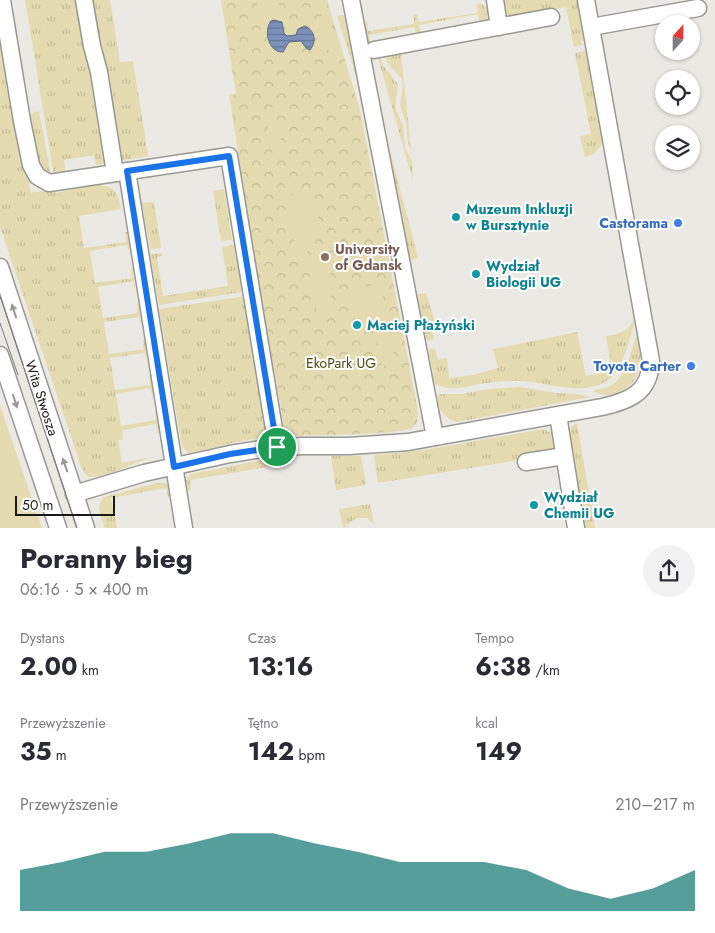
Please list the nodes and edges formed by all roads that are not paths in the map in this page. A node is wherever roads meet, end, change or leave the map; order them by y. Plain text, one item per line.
1 (2, 0) edge
2 (84, 0) edge
3 (351, 0) edge
4 (495, 0) edge
5 (586, 0) edge
6 (698, 8) dead end
7 (551, 17) dead end
8 (499, 27) junction
9 (591, 27) junction
10 (374, 50) dead end
11 (121, 172) junction
12 (0, 267) edge
13 (0, 355) edge
14 (558, 415) junction
15 (435, 437) junction
16 (277, 447) junction
17 (564, 456) junction
18 (526, 462) dead end
19 (174, 467) junction
20 (74, 494) junction
21 (58, 528) edge
22 (86, 528) edge
23 (184, 528) edge
24 (576, 528) edge

1 - 11 street
2 - 11 street
3 - 15 street
4 - 8 street
5 - 9 street
6 - 9 street
7 - 8 street
8 - 10 street
9 - 14 street
11 - 16 street
11 - 19 street
20 -> 12 street, Wita Stwosza
13 -> 21 street, Wita Stwosza
14 - 15 street
14 - 17 street
15 - 16 street
16 - 19 street
17 - 18 street
17 - 24 street
19 - 20 street
19 - 23 street
20 - 22 street, Wita Stwosza

